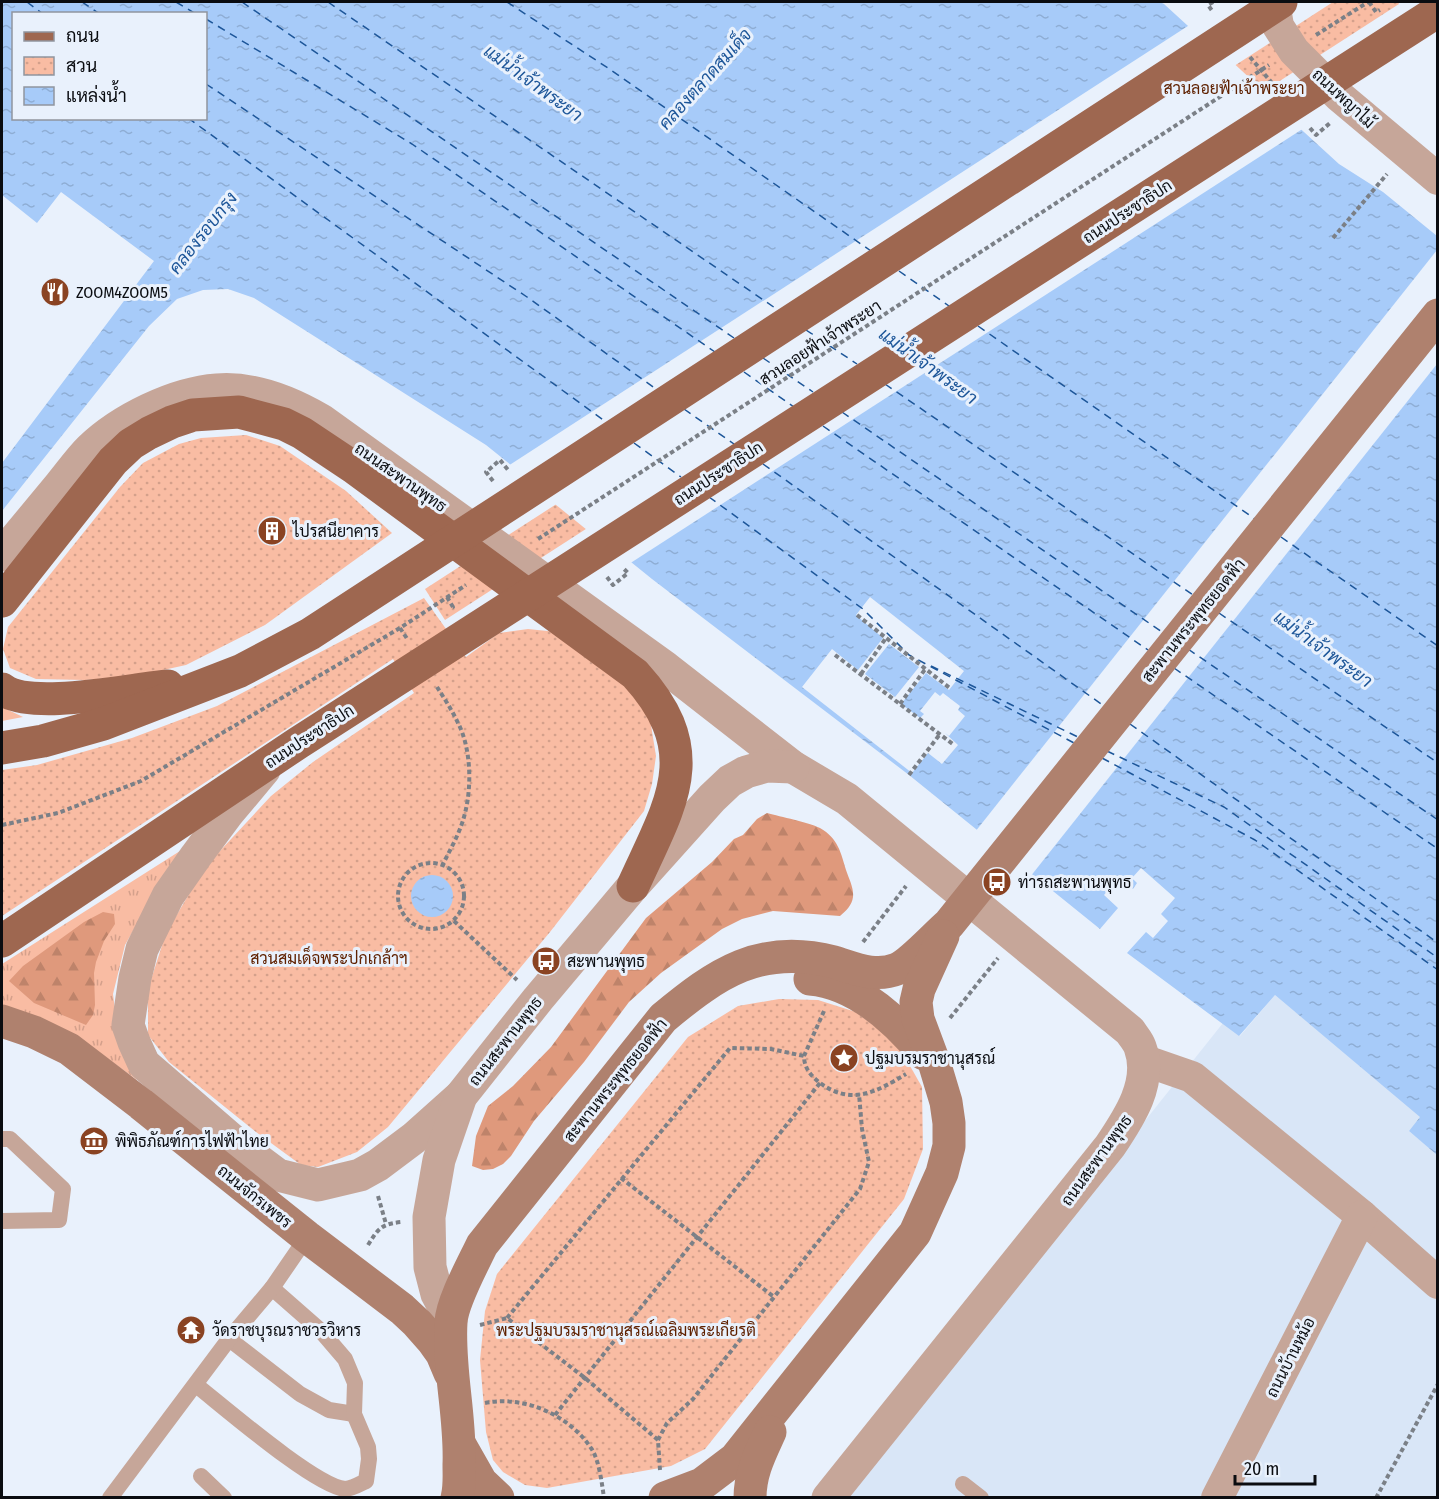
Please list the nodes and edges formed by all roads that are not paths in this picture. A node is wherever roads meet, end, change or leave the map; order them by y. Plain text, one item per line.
1 (1274, 2) edge
2 (1281, 2) edge
3 (1437, 11) edge
4 (1437, 179) edge
5 (1437, 315) edge
6 (2, 555) edge
7 (2, 601) edge
8 (210, 682) junction
9 (2, 689) edge
10 (2, 748) edge
11 (286, 751) junction
12 (793, 767) junction
13 (633, 886) junction
14 (949, 924) junction
15 (2, 941) edge
16 (698, 988) junction
17 (2, 1022) edge
18 (1143, 1060) junction
19 (925, 1072) junction
20 (461, 1096) junction
21 (2, 1139) edge
22 (1362, 1215) junction
23 (2, 1221) edge
24 (307, 1237) junction
25 (1437, 1283) edge
26 (272, 1288) junction
27 (451, 1326) junction
28 (229, 1339) junction
29 (196, 1385) junction
30 (455, 1396) junction
31 (786, 1398) junction
32 (354, 1414) junction
33 (460, 1445) junction
34 (201, 1476) dead end
35 (963, 1484) dead end
36 (663, 1488) edge
37 (110, 1497) edge
38 (224, 1497) edge
39 (457, 1497) edge
40 (498, 1497) edge
41 (750, 1497) edge
42 (828, 1497) edge
43 (981, 1497) edge
44 (1217, 1497) edge

1 - 4 street, ถนนพญาไม้
2 - 8 main road
3 - 11 main road, ถนนประชาธิปก
5 - 14 main road, สะพานพระพุทธยอดฟ้า
6 - 12 street, ถนนสะพานพุทธ
7 - 13 main road
8 - 9 main road
8 - 10 main road
11 - 15 main road, ถนนประชาธิปก
11 - 20 street
12 - 13 street, ถนนสะพานพุทธ
12 - 18 street, ถนนสะพานพุทธ
13 - 20 street, ถนนสะพานพุทธ
14 - 16 main road, สะพานพระพุทธยอดฟ้า
14 - 19 main road, สะพานพระพุทธยอดฟ้า
16 - 19 main road
16 - 27 main road, สะพานพระพุทธยอดฟ้า
17 - 24 main road, ถนนจักรเพชร
18 - 22 street
18 - 42 street, ถนนสะพานพุทธ
19 - 31 main road, สะพานพระพุทธยอดฟ้า
20 - 27 street, ถนนสะพานพุทธ
21 - 23 lane
22 - 25 street
22 - 44 street, ถนนบ้านหม้อ
24 - 26 lane
24 - 30 main road, ถนนจักรเพชร
26 - 28 lane
26 - 32 lane
27 - 30 main road, ถนนจักรเพชร
28 - 29 lane
28 - 32 lane
29 - 32 lane
29 - 37 lane
30 - 33 main road, ถนนจักรเพชร
31 - 36 main road
31 - 41 main road
33 - 39 main road
33 - 40 main road, ถนนจักรเพชร
34 - 38 lane
35 - 43 lane

